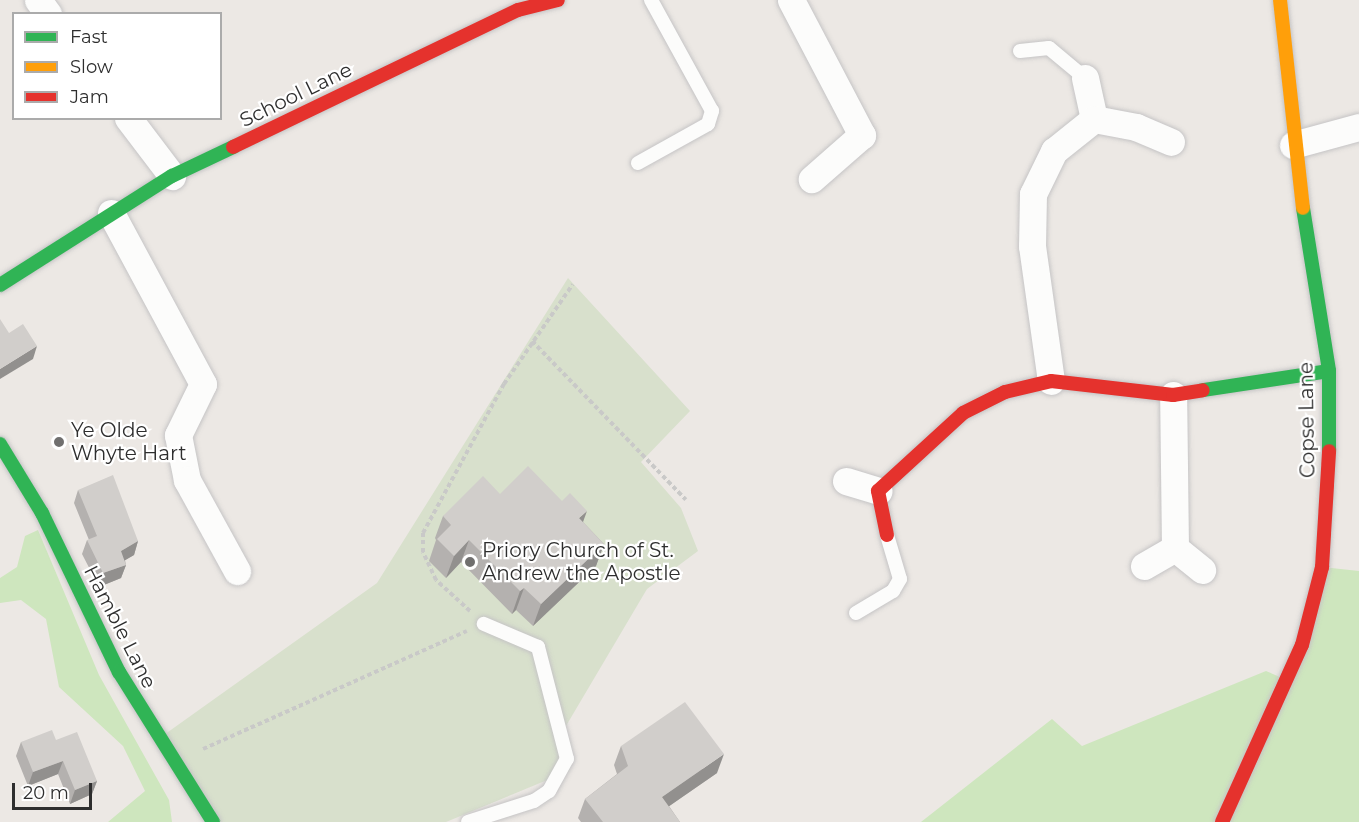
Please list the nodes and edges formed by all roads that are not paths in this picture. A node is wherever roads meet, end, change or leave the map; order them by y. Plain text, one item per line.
1 (558, 0) edge
2 (651, 0) edge
3 (791, 0) edge
4 (1280, 0) edge
5 (518, 5) edge
6 (1020, 51) dead end
7 (1085, 78) joint
8 (1094, 118) junction
9 (130, 120) edge
10 (1359, 127) edge
11 (1171, 142) dead end
12 (1293, 145) junction
13 (638, 163) dead end
14 (172, 176) junction
15 (812, 179) dead end
16 (111, 213) junction
17 (0, 285) edge
18 (1329, 371) junction
19 (1051, 381) junction
20 (1173, 395) junction
21 (0, 444) edge
22 (846, 481) dead end
23 (878, 491) junction
24 (887, 535) joint
25 (1175, 548) junction
26 (1144, 566) dead end
27 (1202, 570) dead end
28 (237, 571) dead end
29 (856, 614) dead end
30 (484, 624) road end
31 (213, 822) edge
32 (468, 822) edge
33 (1222, 822) edge

1 - 5 street, School Lane
2 - 13 lane
3 - 15 street
4 - 12 street, Copse Lane
5 - 14 street, School Lane
6 - 7 lane
7 - 8 street
8 - 11 street
8 - 19 street
9 - 14 street
10 - 12 street
12 - 18 street, Copse Lane
14 - 16 street, School Lane
16 - 17 street, School Lane
16 - 28 street
18 - 20 street
18 - 33 street, Copse Lane
19 - 20 street
19 - 23 street
20 - 25 street
21 - 31 street, Hamble Lane
22 - 23 street
23 - 24 street
24 - 29 lane
25 - 26 street
25 - 27 street
30 - 32 lane

